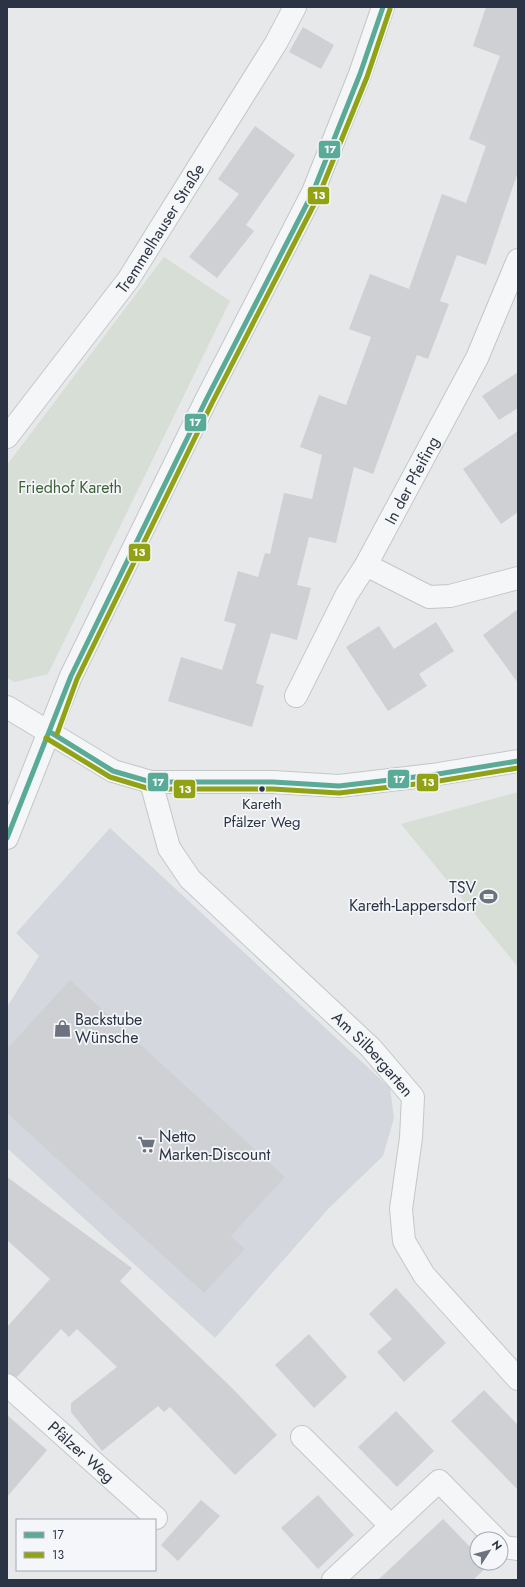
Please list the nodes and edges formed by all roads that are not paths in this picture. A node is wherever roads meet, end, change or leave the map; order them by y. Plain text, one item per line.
1 (295, 7) edge
2 (383, 7) edge
3 (518, 260) edge
4 (7, 437) edge
5 (366, 565) junction
6 (518, 578) edge
7 (296, 696) dead end
8 (7, 707) edge
9 (50, 732) junction
10 (518, 761) edge
11 (151, 782) junction
12 (7, 838) edge
13 (518, 1379) edge
14 (7, 1385) edge
15 (302, 1437) dead end
16 (156, 1518) dead end
17 (391, 1526) junction
18 (488, 1531) edge
19 (334, 1580) edge

1 - 4 street, Tremmelhauser Straße
2 - 9 street
3 - 5 street, In der Pfeifing
5 - 6 street
5 - 7 street, In der Pfeifing
8 - 9 street
9 - 11 street
9 - 12 street
10 - 11 street
11 - 13 street, Am Silbergarten
14 - 16 street, Pfälzer Weg
15 - 17 street
17 - 18 street
17 - 19 street

